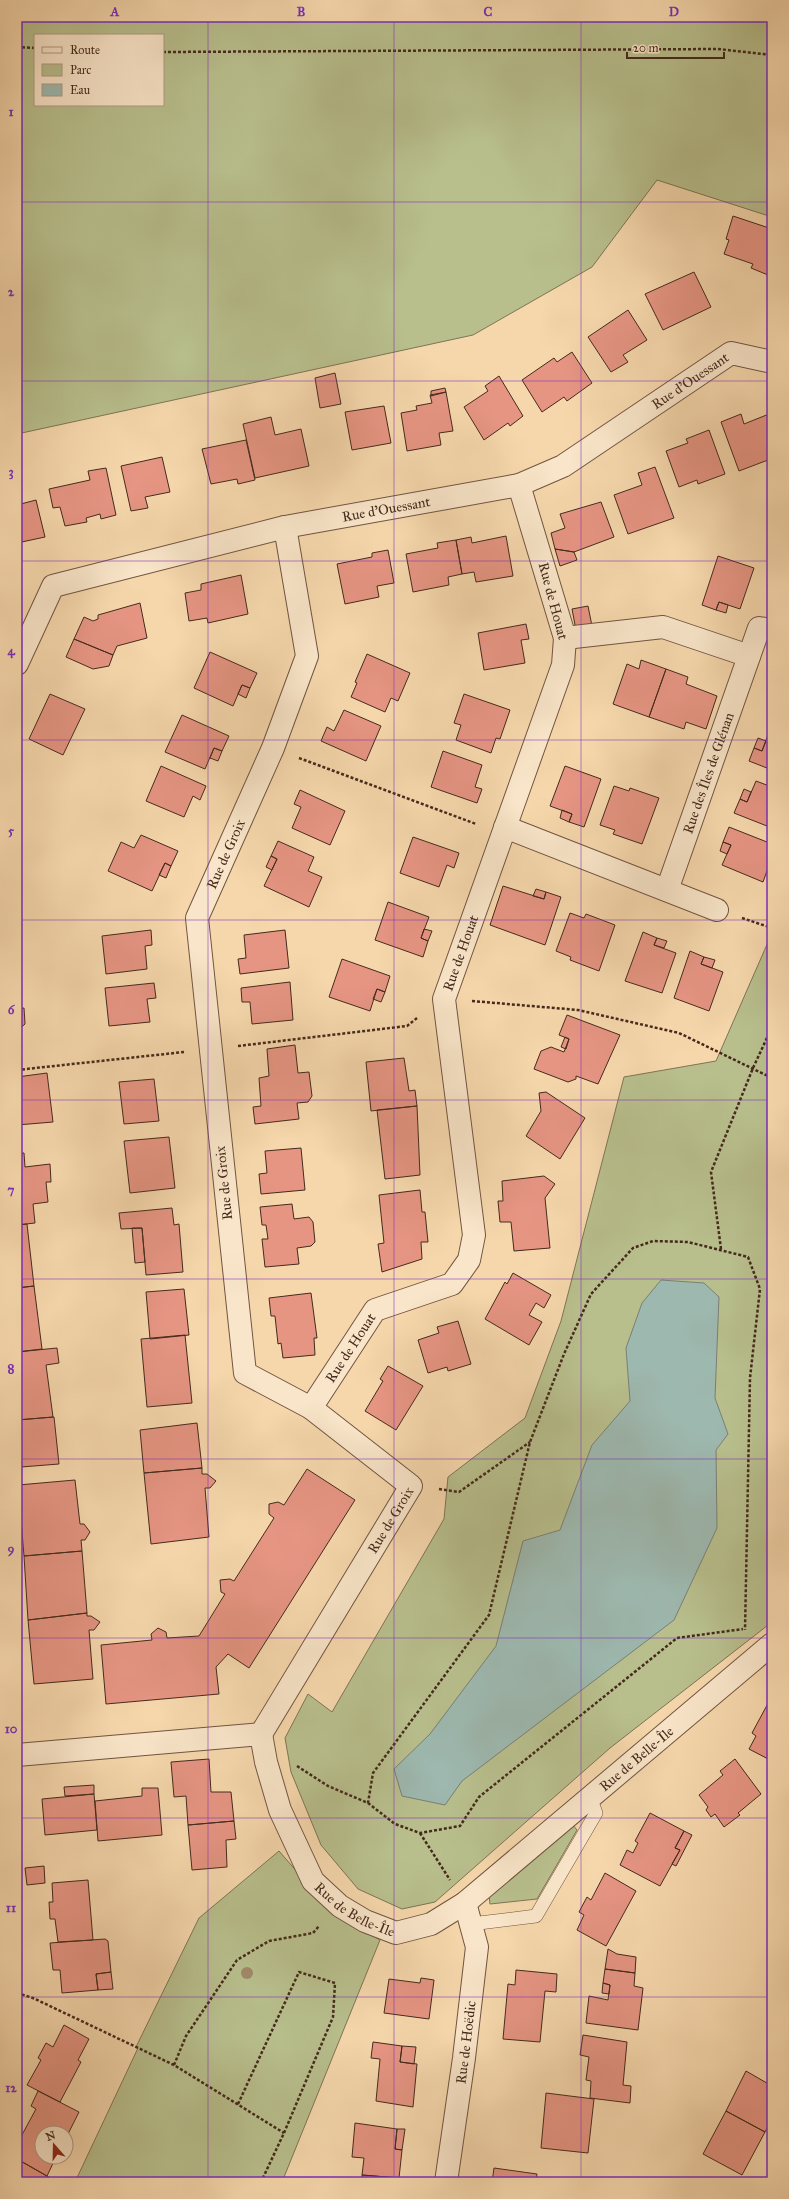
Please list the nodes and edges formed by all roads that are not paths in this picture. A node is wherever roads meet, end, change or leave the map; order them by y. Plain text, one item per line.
1 (772, 362) edge
2 (519, 485) junction
3 (285, 526) junction
4 (772, 630) edge
5 (565, 638) junction
6 (749, 656) junction
7 (17, 664) edge
8 (505, 827) junction
9 (667, 890) junction
10 (717, 910) dead end
11 (311, 1408) junction
12 (772, 1644) edge
13 (261, 1734) junction
14 (17, 1755) edge
15 (590, 1797) junction
16 (465, 1903) junction
17 (471, 1924) junction
18 (446, 2182) edge

1 - 2 street, Rue d'Ouessant
2 - 3 street, Rue d'Ouessant
2 - 5 street, Rue de Houat
3 - 7 street, Rue d'Ouessant
3 - 11 street, Rue de Groix
4 - 6 street, Rue des Îles de Glénan
5 - 6 street
5 - 8 street, Rue de Houat
6 - 9 street, Rue des Îles de Glénan
8 - 9 street
8 - 11 street, Rue de Houat
9 - 10 street
11 - 13 street, Rue de Groix
12 - 15 street, Rue de Belle-Île
13 - 14 street
13 - 16 street, Rue de Belle-Île
15 - 16 street, Rue de Belle-Île
15 - 17 lane
16 - 17 street, Rue de Hoëdic
17 - 18 street, Rue de Hoëdic

